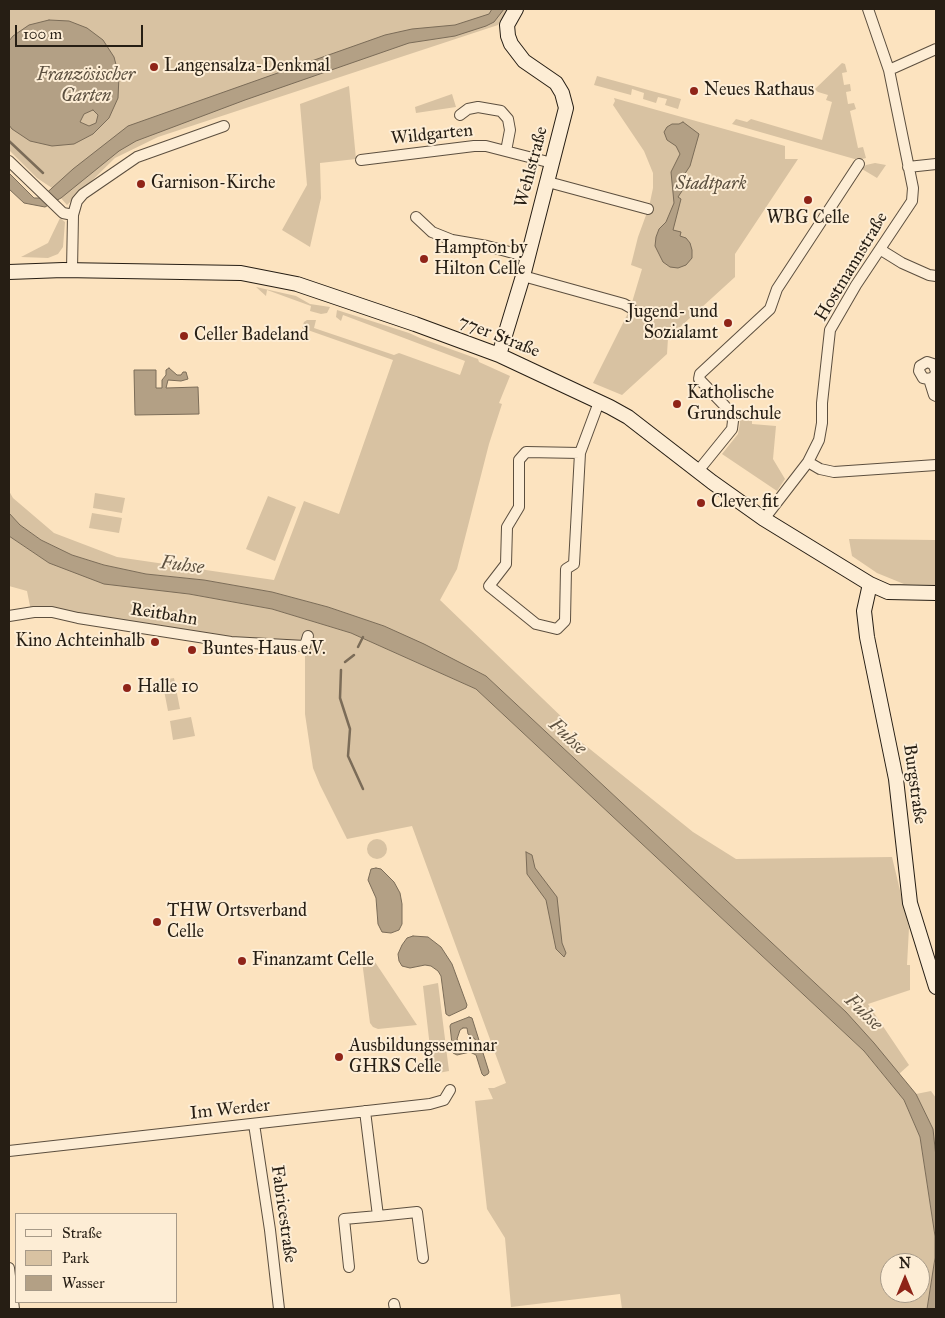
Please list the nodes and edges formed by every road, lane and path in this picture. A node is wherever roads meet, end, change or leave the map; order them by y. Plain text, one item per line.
1 (516, 9) edge
2 (868, 9) edge
3 (936, 48) edge
4 (889, 70) junction
5 (460, 115) dead end
6 (224, 126) dead end
7 (506, 151) junction
8 (361, 160) dead end
9 (9, 161) edge
10 (552, 164) junction
11 (859, 164) dead end
12 (936, 164) edge
13 (908, 167) junction
14 (548, 182) junction
15 (648, 209) dead end
16 (74, 210) junction
17 (416, 217) dead end
18 (881, 250) junction
19 (528, 258) junction
20 (72, 270) junction
21 (9, 272) edge
22 (523, 276) junction
23 (936, 276) edge
24 (631, 308) dead end
25 (499, 355) junction
26 (934, 374) edge
27 (936, 396) edge
28 (599, 402) junction
29 (580, 453) junction
30 (808, 462) junction
31 (936, 465) edge
32 (698, 472) junction
33 (764, 519) junction
34 (870, 584) junction
35 (936, 593) edge
36 (9, 616) edge
37 (308, 636) dead end
38 (936, 987) edge
39 (450, 1090) dead end
40 (365, 1111) junction
41 (254, 1124) junction
42 (9, 1151) edge
43 (378, 1216) junction
44 (423, 1258) dead end
45 (349, 1267) dead end
46 (9, 1268) edge
47 (14, 1309) edge
48 (279, 1309) edge

1 - 10 street, Wehlstraße
2 - 4 street, Hostmannstraße
3 - 4 street
4 - 13 street, Hostmannstraße
5 - 7 street, Wildgarten
6 - 16 street
7 - 8 street, Wildgarten
7 - 10 street, Wildgarten
9 - 16 street
10 - 14 street, Wehlstraße
11 - 32 street
12 - 13 street
13 - 18 street, Hostmannstraße
14 - 15 street
14 - 19 street, Wehlstraße
16 - 20 street
17 - 19 street
18 - 23 street
18 - 30 street, Hostmannstraße
19 - 22 street, Wehlstraße
20 - 21 street, 77er Straße
20 - 25 street, 77er Straße
22 - 24 street
22 - 25 street, Wehlstraße
25 - 28 street, 77er Straße
26 - 27 street
28 - 29 street
28 - 32 street, 77er Straße
29 - 29 street
30 - 31 street
30 - 33 street, Hostmannstraße
32 - 33 street, 77er Straße
33 - 34 street, 77er Straße
34 - 35 street, 77er Straße
34 - 38 street, Burgstraße
36 - 37 street, Reitbahn
39 - 40 street, Im Werder
40 - 41 street, Im Werder
40 - 43 street
41 - 42 street, Im Werder
41 - 48 street, Fabricestraße
43 - 44 street
43 - 45 street
46 - 47 street

